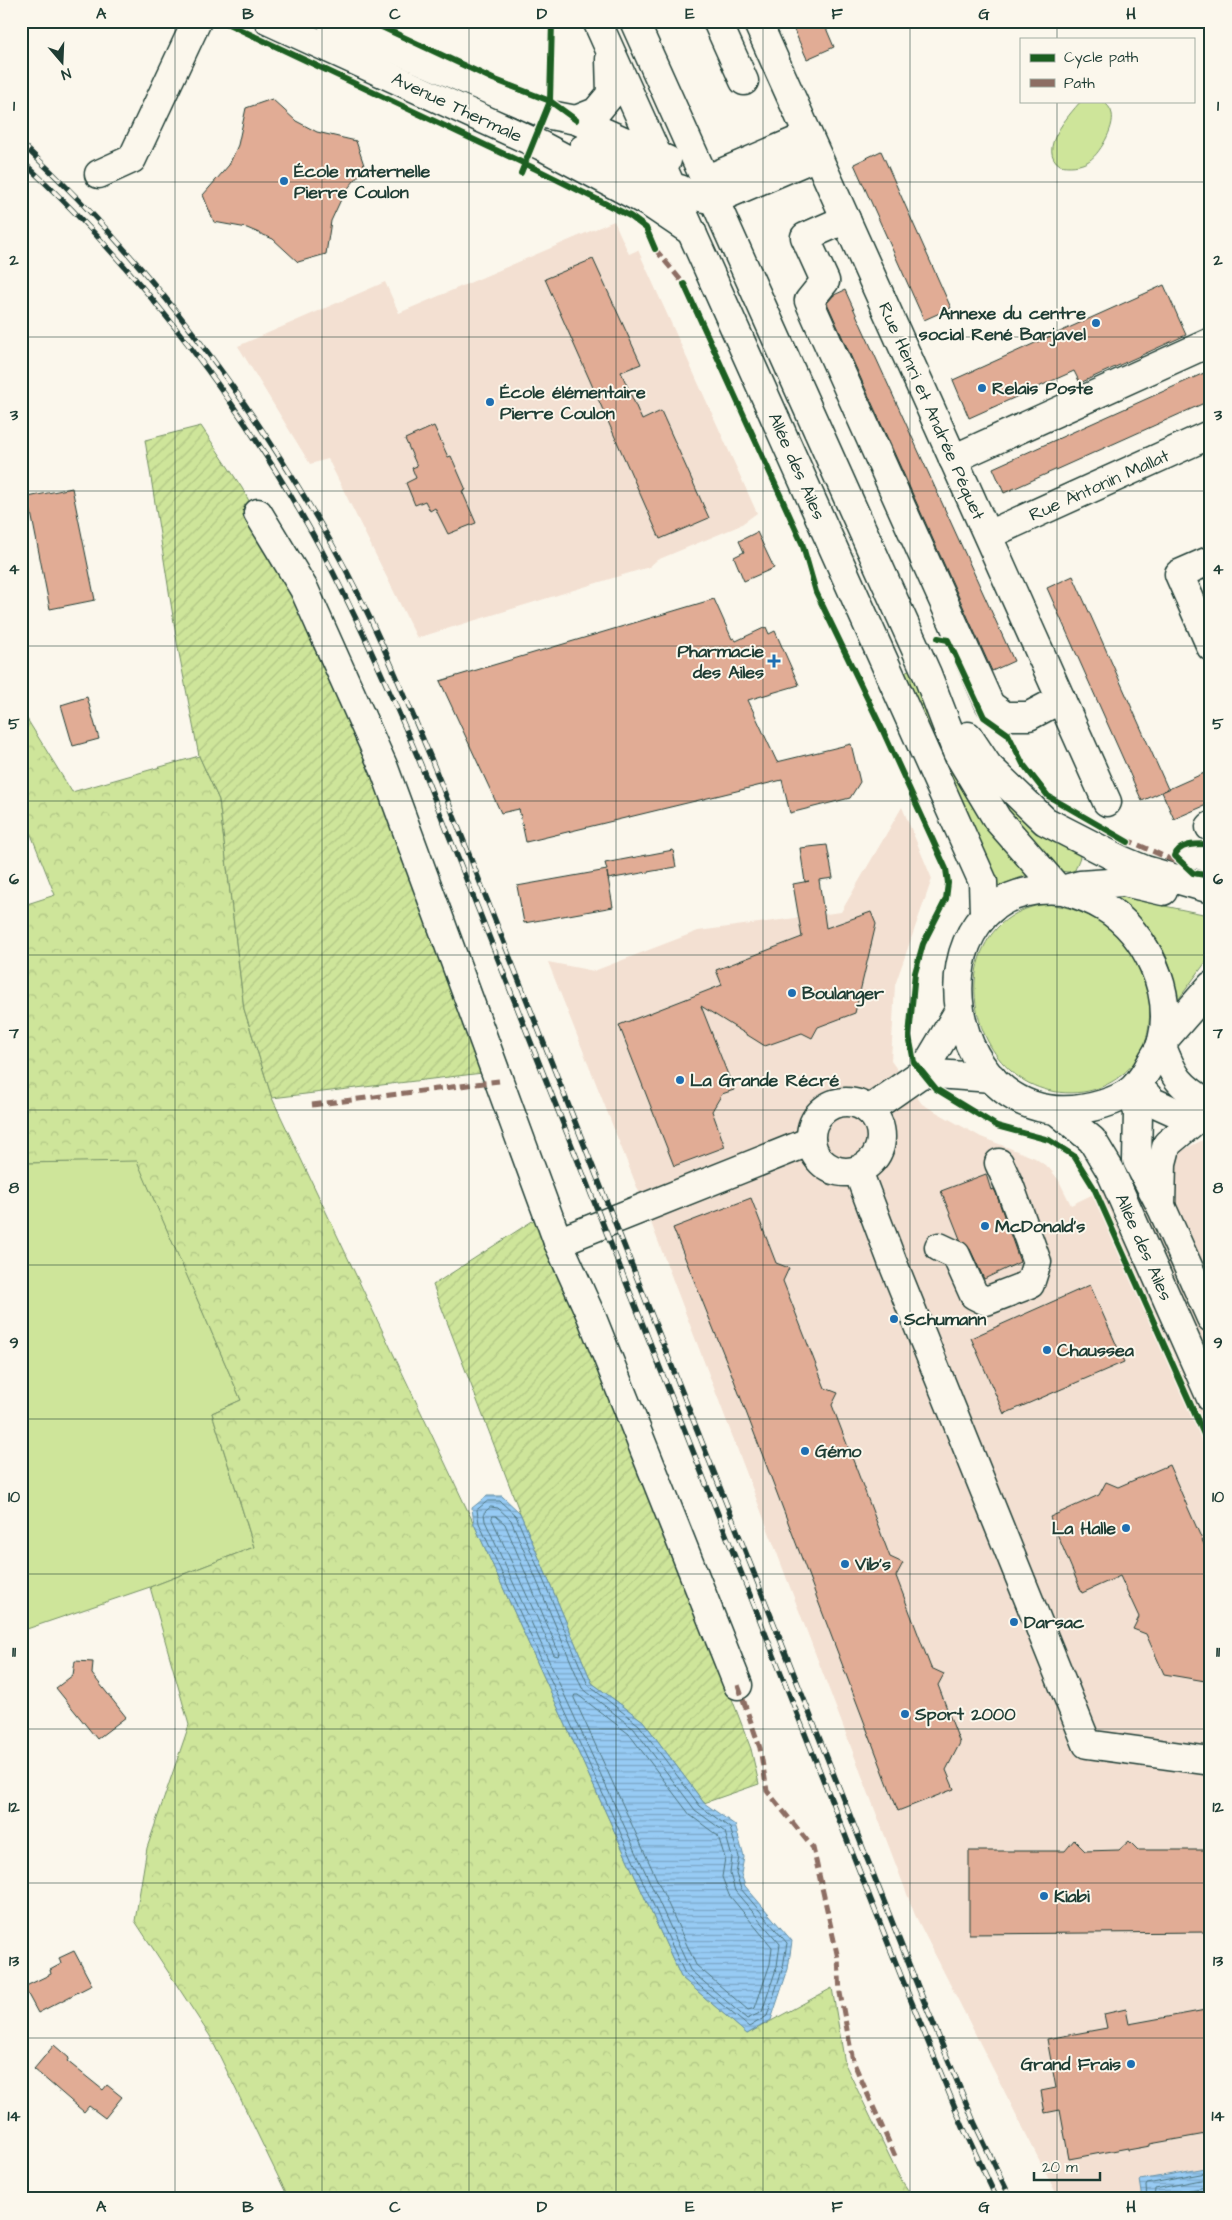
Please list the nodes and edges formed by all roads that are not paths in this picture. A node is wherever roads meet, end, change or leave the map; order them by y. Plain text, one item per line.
1 (197, 21) edge
2 (269, 21) edge
3 (331, 21) edge
4 (597, 21) edge
5 (634, 21) edge
6 (717, 21) edge
7 (757, 21) edge
8 (610, 50) junction
9 (744, 81) dead end
10 (576, 120) junction
11 (542, 146) junction
12 (813, 146) junction
13 (657, 155) junction
14 (99, 174) dead end
15 (710, 190) junction
16 (674, 191) junction
17 (846, 219) junction
18 (692, 232) junction
19 (1211, 342) edge
20 (1211, 434) edge
21 (953, 459) junction
22 (258, 513) dead end
23 (988, 535) junction
24 (1211, 560) edge
25 (1211, 647) edge
26 (927, 674) junction
27 (1061, 699) junction
28 (1107, 802) dead end
29 (1060, 889) junction
30 (1211, 889) edge
31 (1211, 901) edge
32 (984, 914) junction
33 (1211, 986) edge
34 (959, 1011) junction
35 (1162, 1043) junction
36 (922, 1073) junction
37 (992, 1078) junction
38 (1134, 1089) junction
39 (868, 1110) junction
40 (1057, 1111) junction
41 (1205, 1111) edge
42 (811, 1141) junction
43 (999, 1163) dead end
44 (858, 1171) junction
45 (1161, 1206) junction
46 (558, 1242) junction
47 (939, 1248) dead end
48 (1211, 1318) edge
49 (1211, 1398) edge
50 (738, 1685) dead end
51 (1211, 1761) edge

1 - 14 main road
2 - 11 main road, Avenue Thermale
3 - 10 main road, Avenue Thermale
4 - 8 main road, Allée des Ailes
5 - 15 main road, Allée des Ailes
6 - 9 main road
7 - 12 main road, Rue Henri et Andrée Péquet
8 - 10 main road
8 - 13 main road, Allée des Ailes
10 - 13 main road, Avenue Thermale
11 - 16 main road
11 - 18 main road, Avenue Thermale
12 - 15 main road
12 - 17 main road, Rue Henri et Andrée Péquet
13 - 15 main road, Avenue Thermale
13 - 16 main road, Allée des Ailes
15 - 16 main road
15 - 26 main road, Allée des Ailes
16 - 18 main road, Allée des Ailes
17 - 21 main road, Rue Henri et Andrée Péquet
17 - 27 main road
18 - 32 main road, Allée des Ailes
19 - 21 main road
20 - 23 main road, Rue Antonin Mallat
21 - 23 main road, Rue Henri et Andrée Péquet
22 - 46 main road
23 - 27 main road, Rue Henri et Andrée Péquet
24 - 25 main road
26 - 29 main road, Allée des Ailes
26 - 30 main road
27 - 28 main road, Rue Henri et Andrée Péquet
29 - 31 main road
29 - 32 main road
29 - 35 main road
32 - 34 main road
33 - 35 main road
34 - 36 main road
34 - 37 main road
35 - 38 main road
35 - 41 main road
36 - 37 main road
36 - 39 main road
37 - 40 main road
38 - 40 main road
38 - 41 main road
38 - 45 main road, Allée des Ailes
39 - 42 main road
39 - 44 main road
40 - 49 main road, Allée des Ailes
41 - 45 main road
42 - 44 main road
42 - 46 main road
43 - 47 main road
44 - 51 main road
45 - 48 main road, Allée des Ailes
46 - 50 main road

